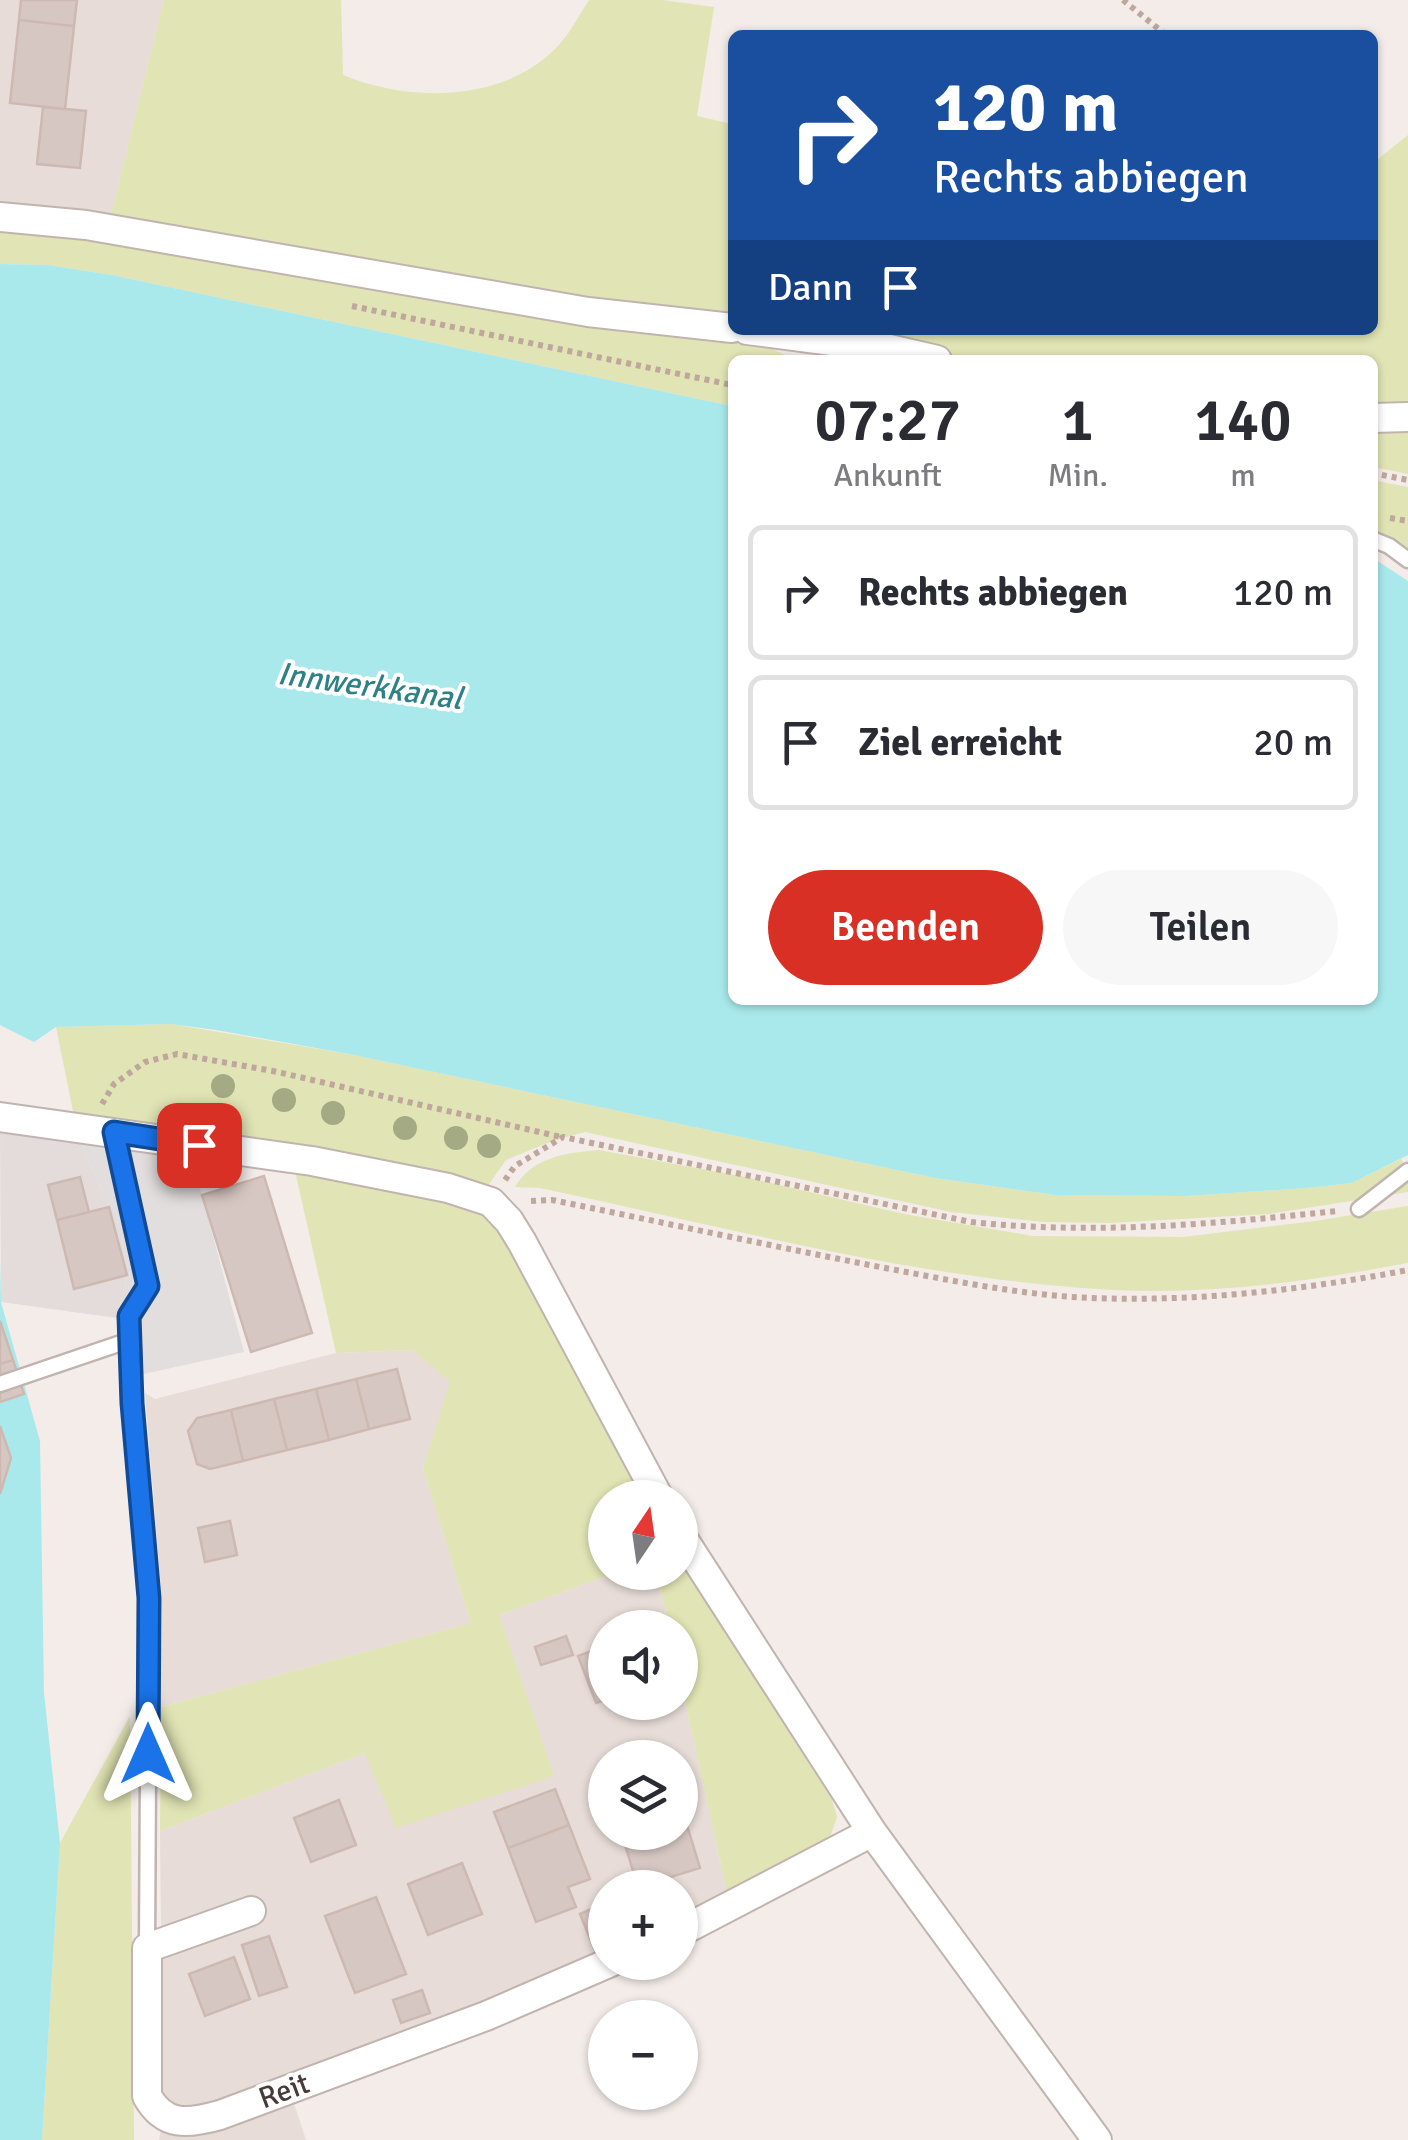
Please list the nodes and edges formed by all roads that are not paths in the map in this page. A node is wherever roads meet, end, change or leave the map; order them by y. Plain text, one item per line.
1 (0, 217) edge
2 (728, 328) edge
3 (785, 335) edge
4 (915, 355) edge
5 (1408, 417) edge
6 (1378, 418) edge
7 (1378, 541) edge
8 (1408, 560) edge
9 (0, 1116) edge
10 (101, 1130) junction
11 (1408, 1170) edge
12 (1358, 1209) road end
13 (130, 1340) junction
14 (0, 1384) edge
15 (649, 1480) edge
16 (698, 1562) edge
17 (872, 1832) junction
18 (251, 1911) dead end
19 (698, 1923) edge
20 (147, 1948) junction
21 (588, 1972) edge
22 (1097, 2140) edge

1 - 2 street
3 - 4 street
5 - 6 street
7 - 8 lane
9 - 10 street
10 - 13 lane
10 - 15 street
11 - 12 lane
13 - 14 lane
13 - 20 lane
16 - 17 street
17 - 19 street
17 - 22 street
18 - 20 street
20 - 21 street, Reit

